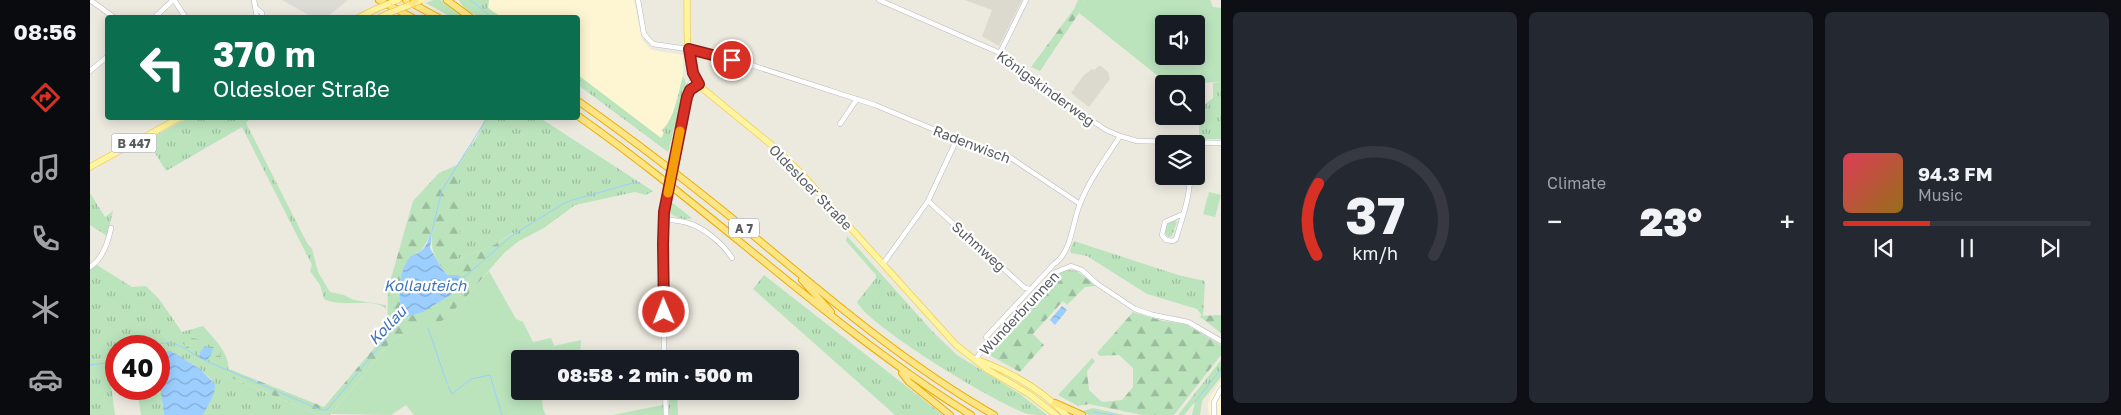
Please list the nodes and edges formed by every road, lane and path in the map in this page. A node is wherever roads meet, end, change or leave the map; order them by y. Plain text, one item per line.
1 (90, 0) edge
2 (174, 0) edge
3 (254, 0) edge
4 (379, 0) edge
5 (398, 0) edge
6 (406, 0) edge
7 (422, 0) edge
8 (447, 0) edge
9 (454, 0) edge
10 (638, 0) edge
11 (687, 0) edge
12 (879, 0) edge
13 (1026, 0) edge
14 (414, 2) edge
15 (456, 7) junction
16 (256, 8) junction
17 (111, 15) edge
18 (157, 15) edge
19 (184, 15) edge
20 (256, 15) edge
21 (262, 15) edge
22 (364, 15) edge
23 (385, 15) edge
24 (407, 15) edge
25 (434, 15) edge
26 (467, 15) edge
27 (689, 49) junction
28 (1000, 52) junction
29 (105, 58) edge
30 (90, 71) edge
31 (697, 81) junction
32 (857, 99) junction
33 (580, 102) edge
34 (580, 117) edge
35 (175, 120) edge
36 (840, 124) dead end
37 (1120, 136) junction
38 (957, 138) junction
39 (1155, 142) edge
40 (1205, 142) edge
41 (1221, 142) edge
42 (90, 167) edge
43 (1190, 185) edge
44 (928, 201) junction
45 (1080, 204) junction
46 (1183, 214) junction
47 (664, 219) junction
48 (111, 228) dead end
49 (732, 258) dead end
50 (786, 263) junction
51 (883, 264) junction
52 (90, 267) edge
53 (779, 273) junction
54 (1030, 289) junction
55 (815, 295) junction
56 (852, 317) junction
57 (845, 326) junction
58 (986, 337) dead end
59 (1221, 341) edge
60 (664, 350) edge
61 (976, 359) junction
62 (897, 366) junction
63 (1221, 389) edge
64 (665, 400) edge
65 (1055, 403) junction
66 (666, 415) edge
67 (950, 415) edge
68 (971, 415) edge
69 (994, 415) edge
70 (1056, 415) edge
71 (1066, 415) edge
72 (1082, 415) edge
73 (1214, 415) edge

1 - 17 street
2 - 18 street
2 - 19 street
3 - 16 street
4 - 24 highway
5 - 22 main road, bridge
6 - 25 highway
7 - 14 main road, bridge
8 - 15 highway
9 - 15 highway
10 - 27 street, Radenwisch
11 - 27 main road
12 - 28 street, Königskinderweg
13 - 28 street
14 - 23 main road, bridge
15 - 26 highway
16 - 20 street
16 - 21 street
27 - 31 main road
27 - 32 street, Radenwisch
28 - 37 street, Königskinderweg
29 - 30 street
31 - 47 street, bridge
31 - 51 main road, Oldesloer Straße
32 - 36 street
32 - 38 street, Radenwisch
33 - 50 highway, A 7
34 - 53 highway, A 7
35 - 42 main road, B 447
37 - 39 street, Königskinderweg
37 - 45 street
38 - 44 street
38 - 45 street, Radenwisch
40 - 41 street, Königskinderweg
43 - 46 street
44 - 51 street
44 - 54 street, Suhmweg
45 - 54 street
46 - 46 street
47 - 49 street
47 - 60 street
48 - 52 street
50 - 55 highway, A 7
50 - 56 highway, A 7
51 - 61 main road, Oldesloer Straße
53 - 55 highway, A 7
53 - 57 highway, A 7
54 - 58 street
55 - 56 highway, A 7
55 - 57 highway, A 7
56 - 69 highway, A 7
57 - 62 highway, A 7
59 - 61 street, Wunderbrunnen
61 - 65 main road, Oldesloer Straße
61 - 70 main road, Oldesloer Straße
62 - 67 highway
62 - 68 highway, A 7
63 - 73 street
64 - 66 street
65 - 71 main road, Oldesloer Straße
65 - 72 highway

